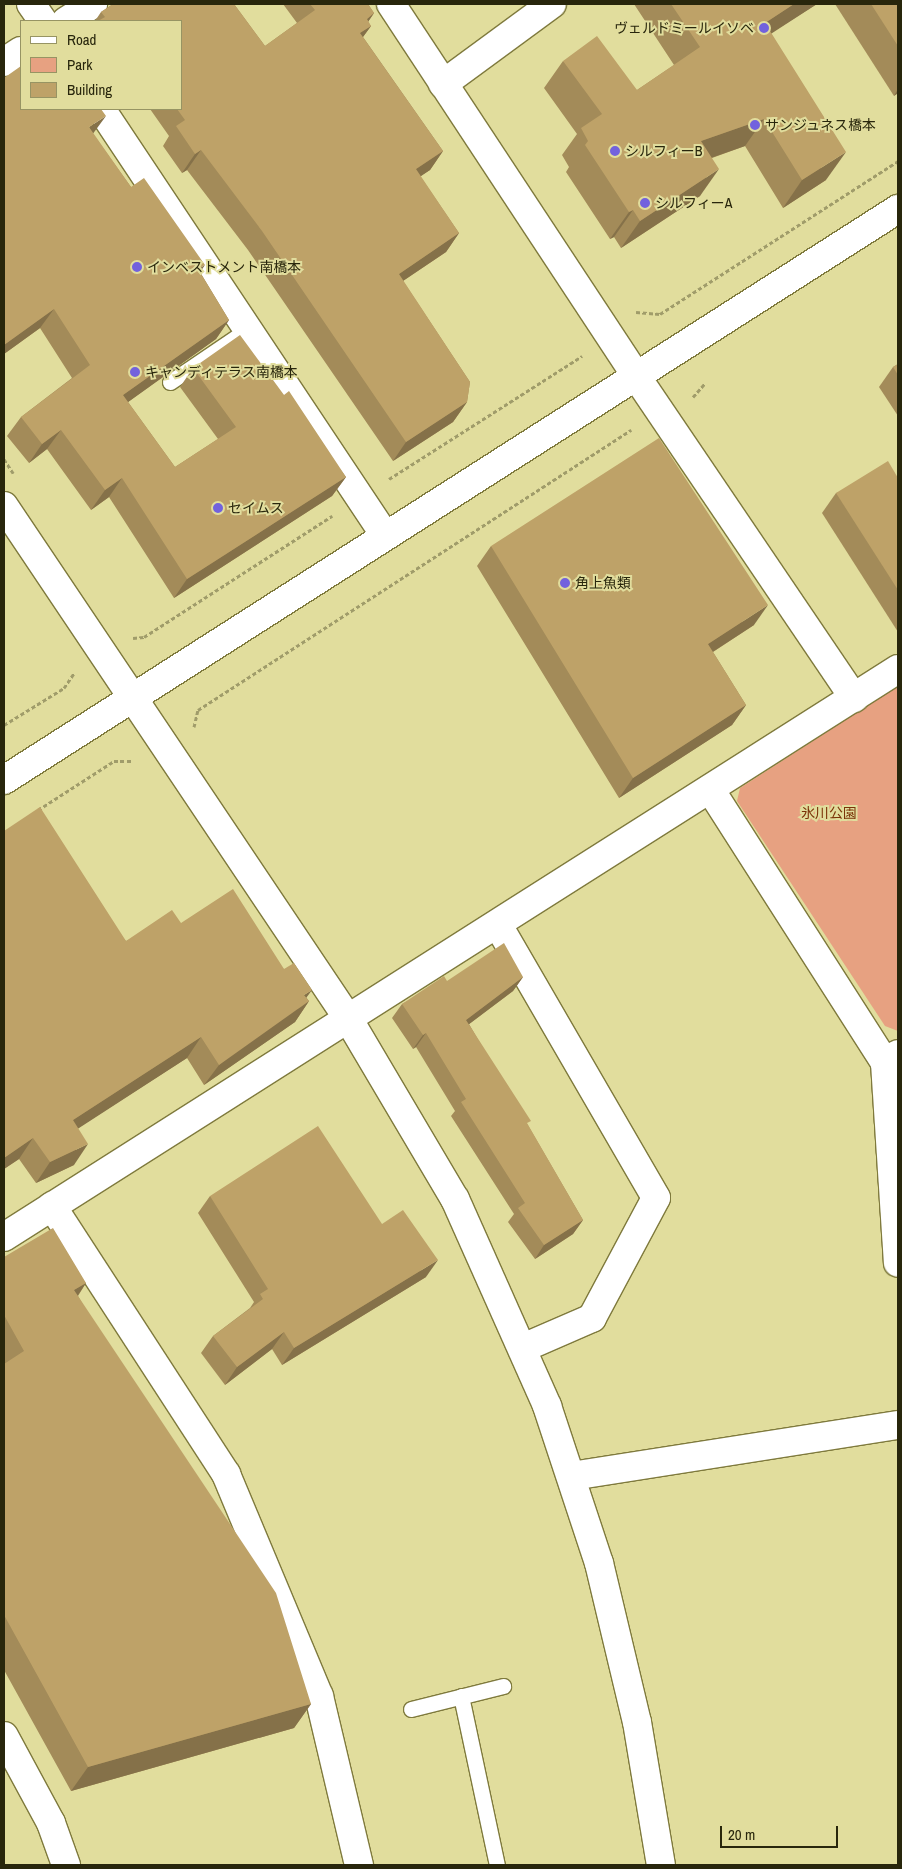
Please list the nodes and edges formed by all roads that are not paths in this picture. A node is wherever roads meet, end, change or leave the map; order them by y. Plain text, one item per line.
1 (31, 4) edge
2 (93, 4) edge
3 (391, 4) edge
4 (552, 4) edge
5 (42, 20) edge
6 (68, 20) edge
7 (20, 51) edge
8 (4, 62) edge
9 (443, 84) junction
10 (102, 110) edge
11 (898, 209) edge
12 (248, 329) junction
13 (636, 376) junction
14 (170, 382) edge
15 (4, 506) edge
16 (384, 534) junction
17 (898, 668) edge
18 (131, 698) junction
19 (854, 698) junction
20 (4, 780) edge
21 (710, 788) junction
22 (498, 925) junction
23 (349, 1020) junction
24 (892, 1059) edge
25 (52, 1206) junction
26 (4, 1237) edge
27 (898, 1263) edge
28 (524, 1348) junction
29 (898, 1425) edge
30 (572, 1476) junction
31 (503, 1686) dead end
32 (461, 1696) junction
33 (411, 1709) dead end
34 (4, 1736) edge
35 (66, 1865) edge
36 (359, 1865) edge
37 (498, 1865) edge
38 (661, 1865) edge

1 - 5 street
2 - 6 street
3 - 9 street
4 - 9 street
7 - 8 street
9 - 13 street
10 - 12 street
11 - 13 street
12 - 14 lane
12 - 16 street
13 - 16 street
13 - 19 street
15 - 18 street
16 - 18 street
17 - 19 street
18 - 20 street
18 - 23 street
19 - 21 street
21 - 22 street
21 - 24 street
22 - 23 street
22 - 28 street
23 - 25 street
23 - 28 street
24 - 27 street
25 - 26 street
25 - 36 street
28 - 30 street
29 - 30 street
30 - 38 street
31 - 32 lane
32 - 33 lane
32 - 37 lane
34 - 35 street

